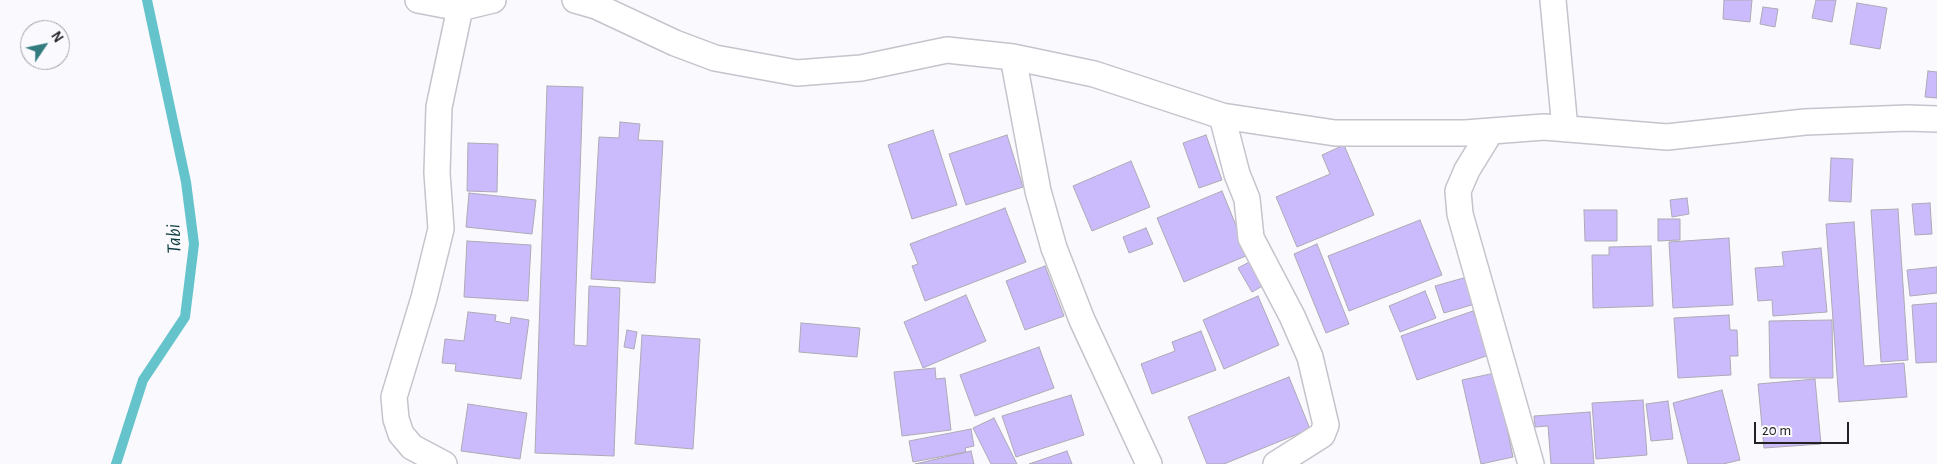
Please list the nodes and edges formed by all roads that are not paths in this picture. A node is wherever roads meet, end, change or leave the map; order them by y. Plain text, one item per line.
1 (418, 0) edge
2 (493, 0) edge
3 (575, 0) edge
4 (1553, 0) edge
5 (460, 8) junction
6 (1013, 57) junction
7 (1222, 116) junction
8 (1937, 119) edge
9 (1565, 129) junction
10 (1491, 131) junction
11 (444, 464) edge
12 (1149, 464) edge
13 (1276, 464) edge
14 (1531, 464) edge

1 - 5 street
2 - 5 street
3 - 6 street
4 - 9 street
5 - 11 street
6 - 7 street
6 - 12 street
7 - 10 street
7 - 13 street
8 - 9 street
9 - 10 street
10 - 14 street

